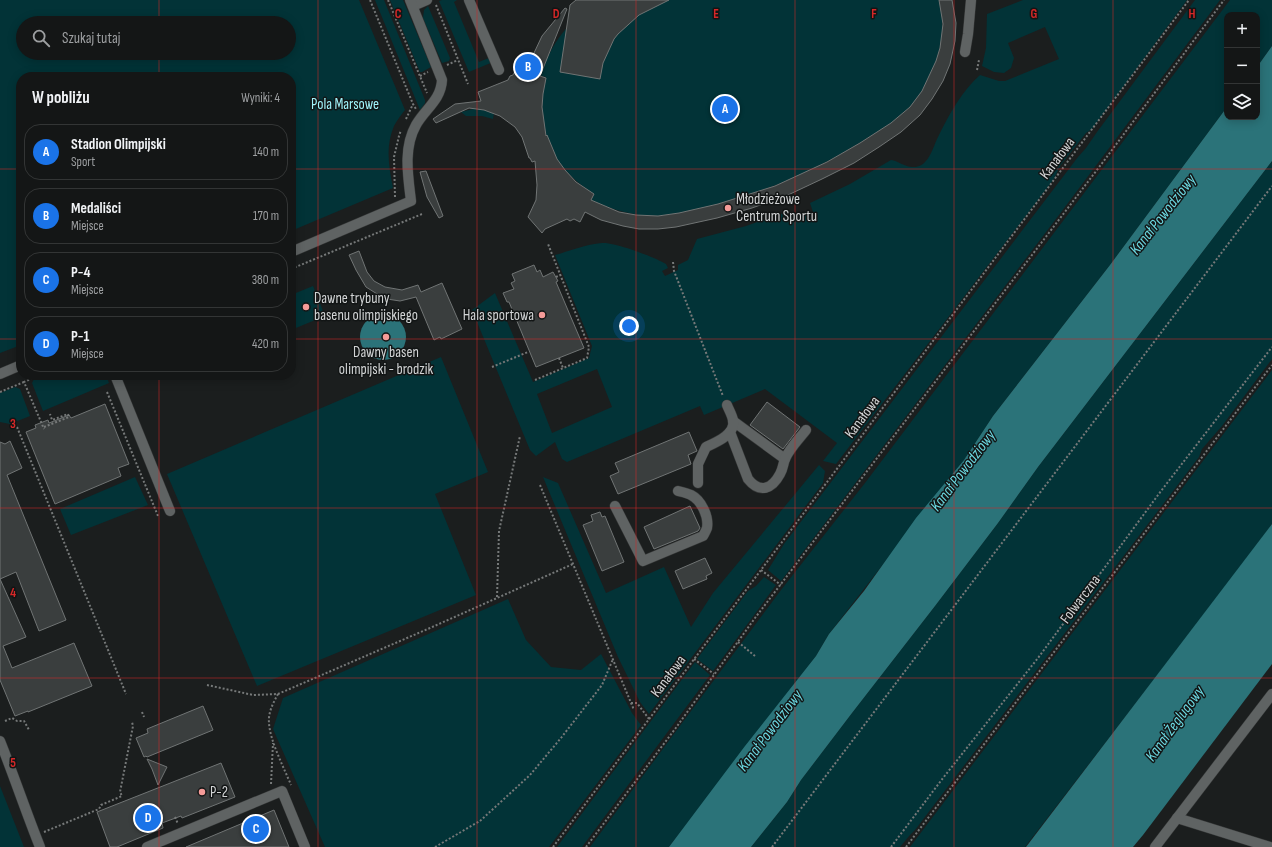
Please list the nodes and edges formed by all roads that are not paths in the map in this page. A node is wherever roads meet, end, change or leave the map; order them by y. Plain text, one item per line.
1 (427, 0) edge
2 (469, 0) edge
3 (971, 0) edge
4 (411, 3) edge
5 (965, 52) dead end
6 (499, 70) dead end
7 (296, 250) edge
8 (16, 367) edge
9 (0, 374) edge
10 (116, 380) edge
11 (727, 405) road end
12 (733, 421) junction
13 (806, 430) dead end
14 (730, 432) junction
15 (785, 459) junction
16 (698, 483) dead end
17 (678, 491) dead end
18 (615, 506) dead end
19 (170, 511) dead end
20 (1272, 694) edge
21 (0, 741) edge
22 (1177, 818) junction
23 (164, 844) edge
24 (40, 847) edge
25 (147, 847) edge
26 (305, 847) edge
27 (1155, 847) edge
28 (1270, 847) edge

1 - 4 street
2 - 6 street
3 - 5 street
4 - 7 street
8 - 9 street
10 - 19 street
11 - 12 street
12 - 14 street
12 - 15 street
13 - 15 street
14 - 15 street
14 - 16 street
17 - 18 street
20 - 22 street
21 - 24 street
22 - 27 street
22 - 28 street
23 - 25 street
23 - 26 street

